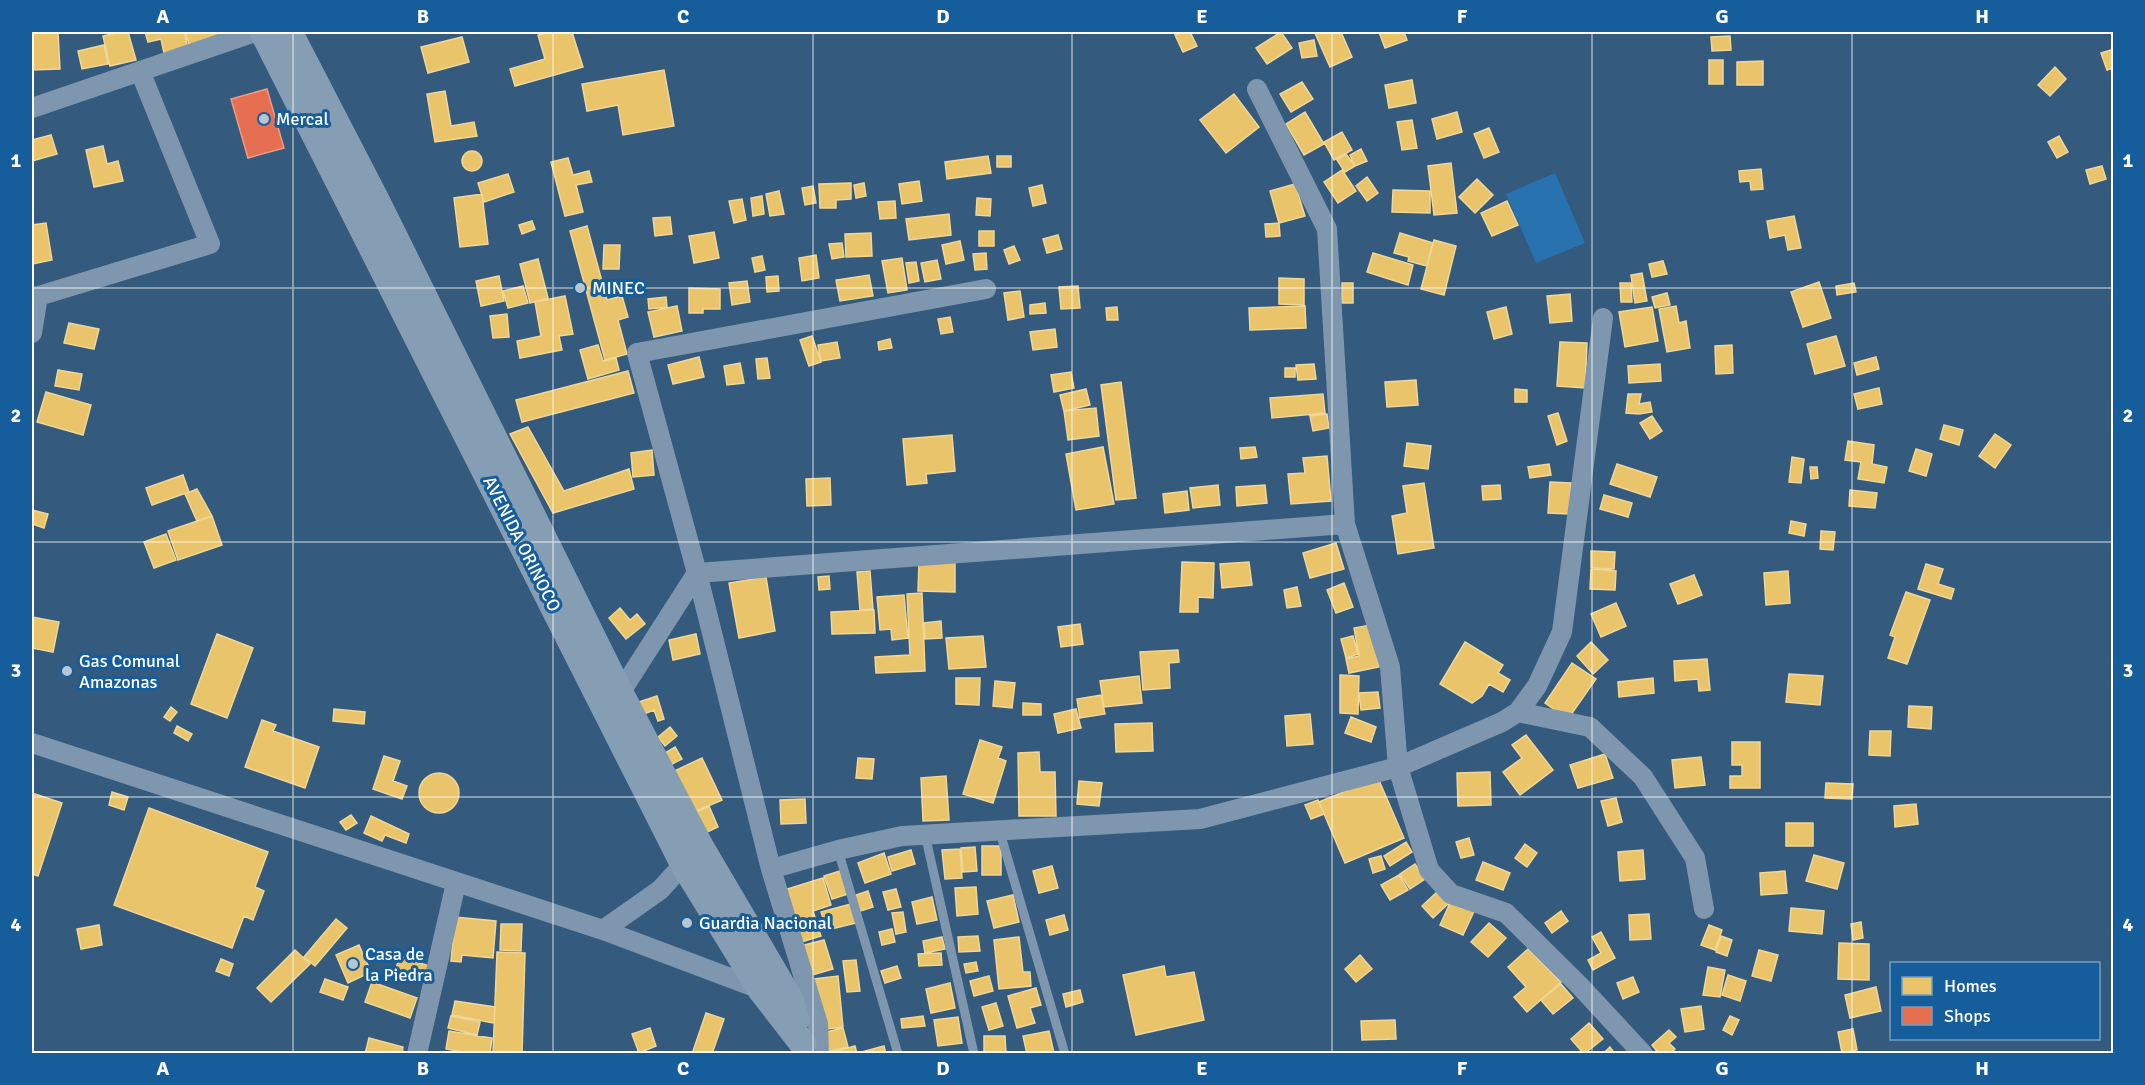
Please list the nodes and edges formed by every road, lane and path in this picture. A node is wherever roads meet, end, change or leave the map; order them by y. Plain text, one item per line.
1 (255, 32) edge
2 (262, 32) edge
3 (289, 32) edge
4 (140, 71) junction
5 (1257, 89) dead end
6 (32, 108) edge
7 (986, 289) dead end
8 (34, 297) edge
9 (1603, 318) dead end
10 (32, 333) edge
11 (1345, 524) junction
12 (697, 573) junction
13 (620, 693) junction
14 (1518, 712) junction
15 (32, 743) edge
16 (1398, 767) junction
17 (999, 829) junction
18 (925, 834) junction
19 (838, 850) junction
20 (692, 855) junction
21 (771, 869) junction
22 (456, 883) junction
23 (1704, 909) dead end
24 (603, 930) junction
25 (761, 990) junction
26 (791, 1001) junction
27 (809, 1050) edge
28 (417, 1053) edge
29 (898, 1053) edge
30 (974, 1053) edge
31 (1065, 1053) edge
32 (1643, 1053) edge

1 - 4 street
2 - 20 street, AVENIDA ORINOCO
3 - 13 street, AVENIDA ORINOCO
4 - 6 street
4 - 8 street
5 - 11 street
7 - 12 street
8 - 10 street
9 - 14 street
11 - 12 street
11 - 16 street
12 - 13 street
12 - 21 street
13 - 20 street, AVENIDA ORINOCO
14 - 16 street
14 - 23 street
15 - 22 street
16 - 17 street
16 - 32 street
17 - 18 street
17 - 31 lane
18 - 19 street
18 - 30 lane
19 - 21 street
19 - 29 lane
20 - 24 street
20 - 25 street, AVENIDA ORINOCO
20 - 26 street, AVENIDA ORINOCO
21 - 27 street
22 - 24 street
22 - 28 street
24 - 25 street
25 - 26 street
25 - 27 street, AVENIDA ORINOCO
26 - 27 street, AVENIDA ORINOCO

